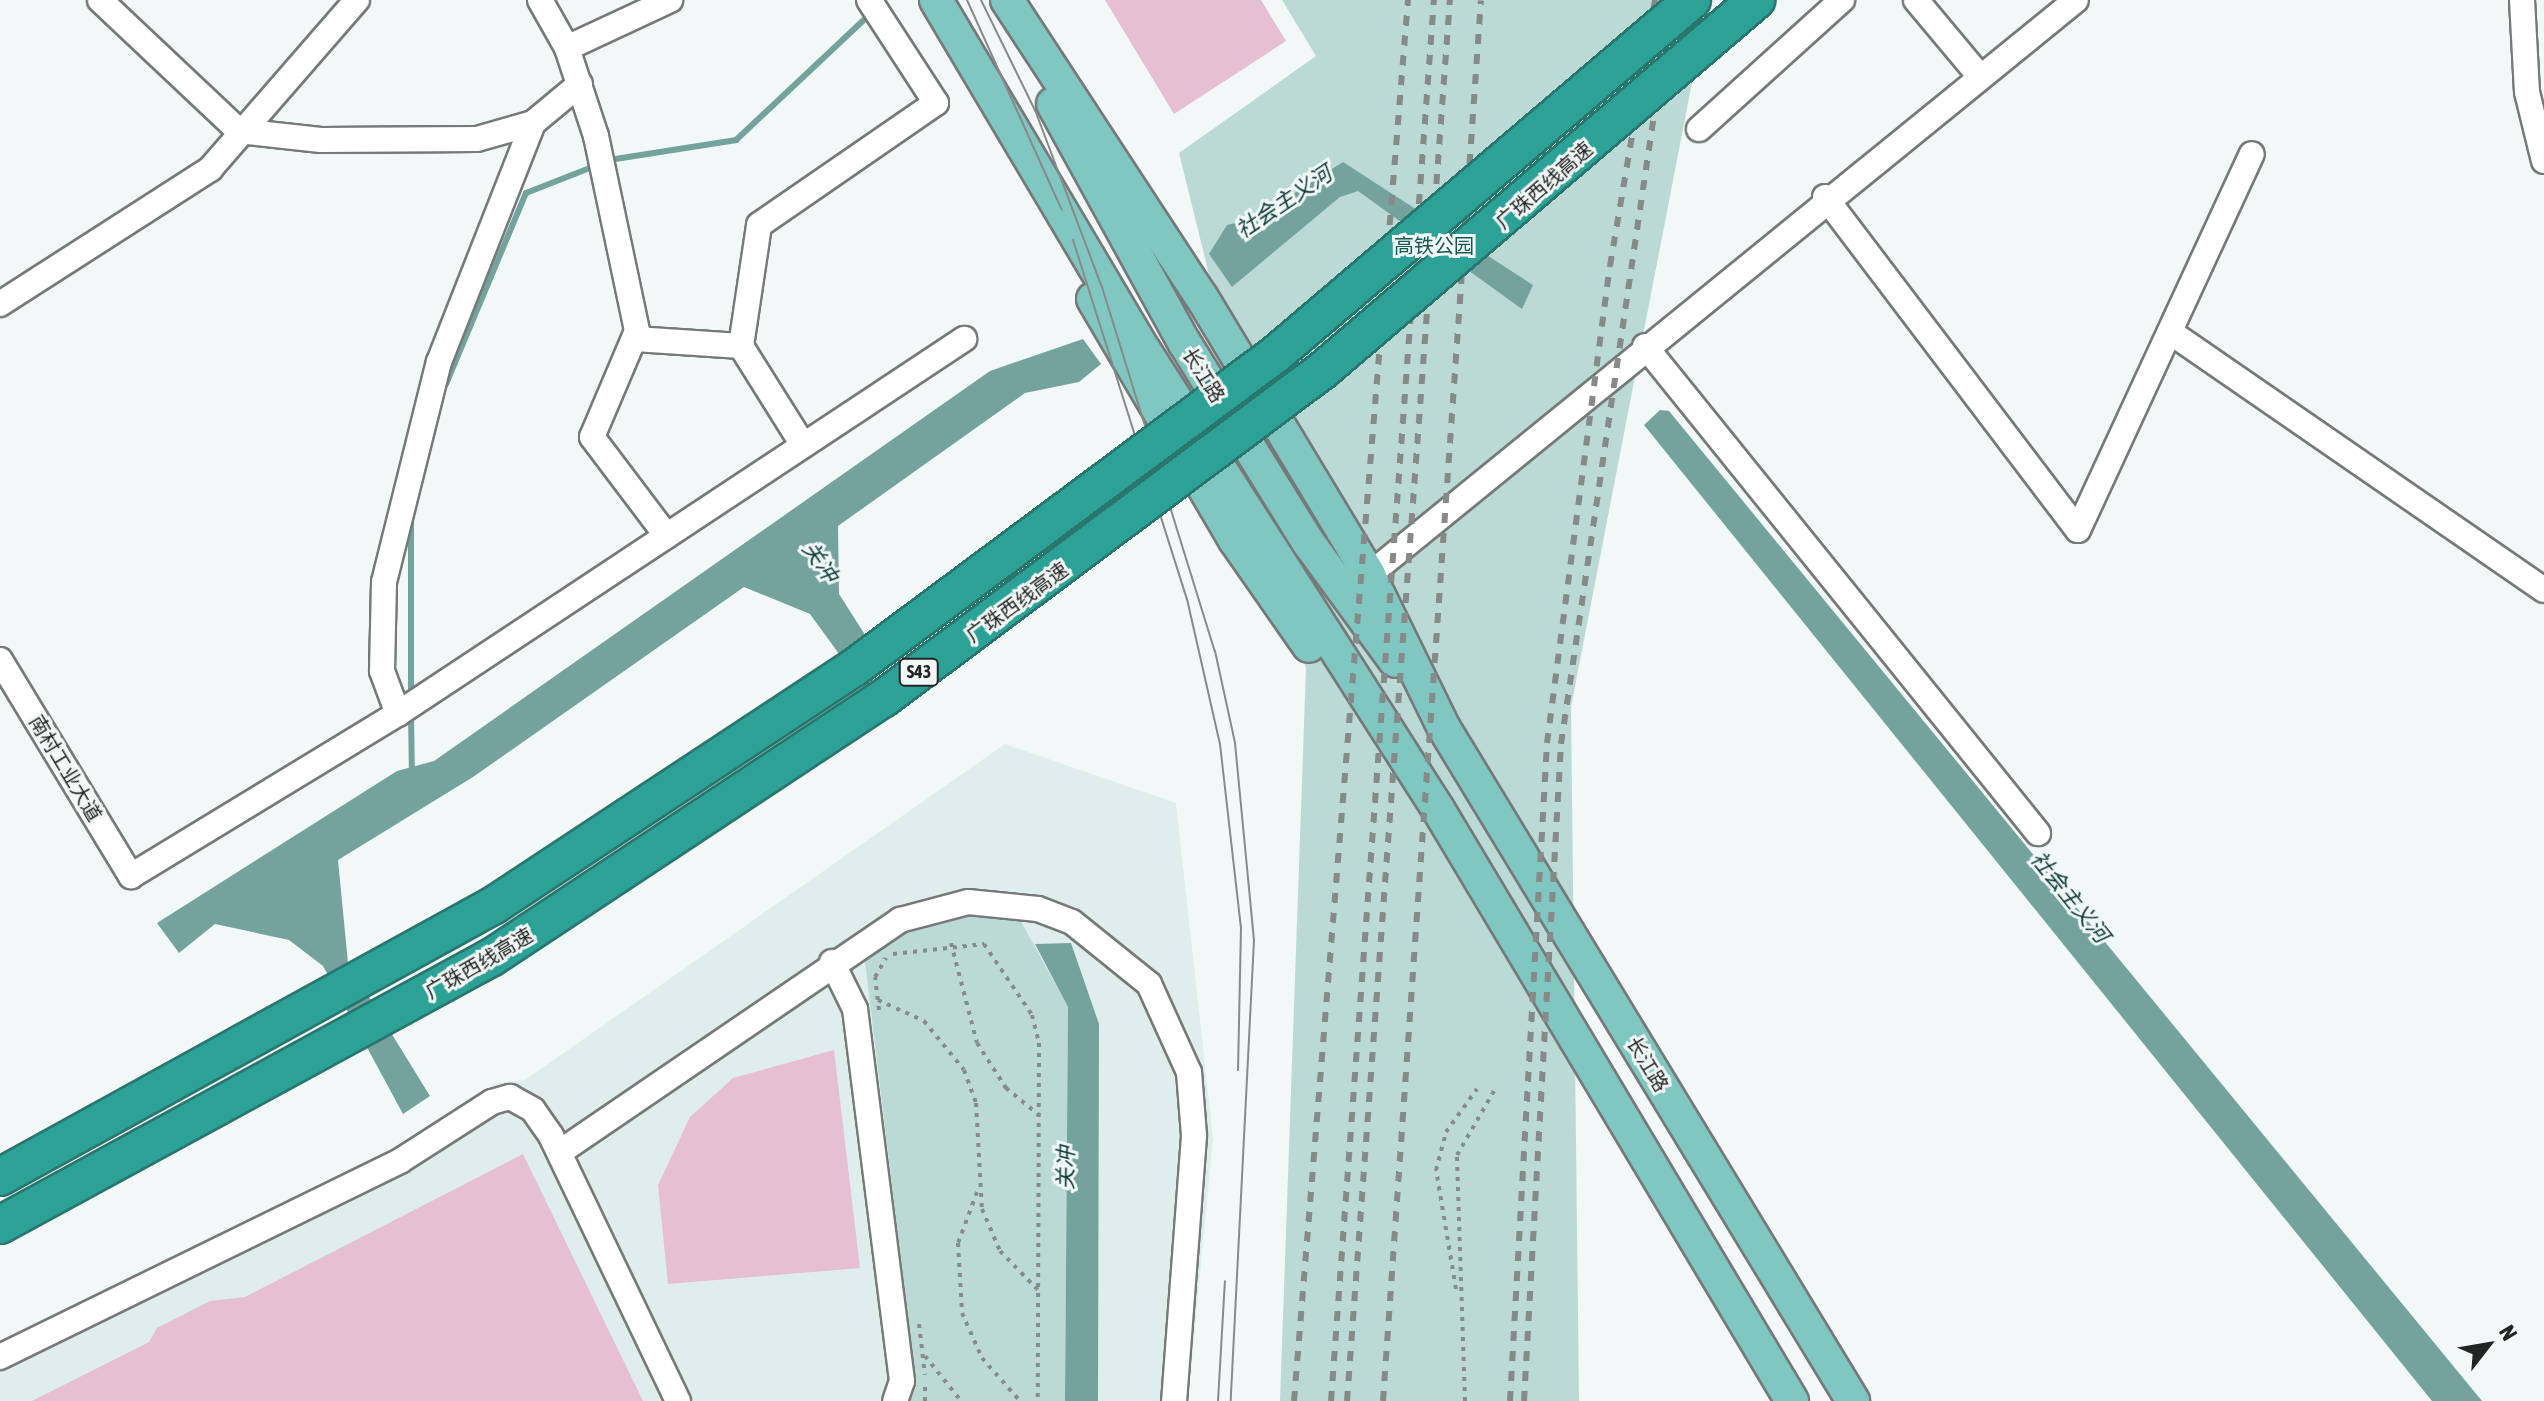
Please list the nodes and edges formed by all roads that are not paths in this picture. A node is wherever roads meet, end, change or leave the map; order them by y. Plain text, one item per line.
1 (100, 0) edge
2 (357, 0) edge
3 (540, 0) edge
4 (670, 0) edge
5 (869, 0) edge
6 (936, 0) edge
7 (1000, 0) edge
8 (1007, 0) edge
9 (1692, 0) edge
10 (1756, 0) edge
11 (1842, 0) edge
12 (1916, 0) edge
13 (2076, 0) edge
14 (2522, 0) edge
15 (567, 48) junction
16 (1977, 73) junction
17 (580, 84) junction
18 (533, 123) junction
19 (1699, 129) dead end
20 (239, 131) junction
21 (2252, 154) dead end
22 (2544, 161) edge
23 (1825, 197) junction
24 (0, 304) edge
25 (2170, 332) junction
26 (635, 339) junction
27 (964, 339) dead end
28 (741, 346) junction
29 (1645, 346) junction
30 (803, 445) junction
31 (667, 536) junction
32 (1369, 575) junction
33 (2544, 590) edge
34 (0, 660) edge
35 (399, 714) junction
36 (1444, 728) junction
37 (2038, 833) dead end
38 (832, 962) junction
39 (560, 1152) junction
40 (0, 1177) edge
41 (0, 1225) edge
42 (0, 1357) edge
43 (678, 1401) edge
44 (895, 1401) edge
45 (1174, 1401) edge
46 (1792, 1401) edge
47 (1853, 1401) edge

1 - 20 street
2 - 20 street
3 - 15 street
4 - 15 street
5 - 28 street
6 - 46 main road, 长江路
7 - 36 main road, 长江路
8 - 32 main road, 长江路
9 - 40 highway, 广珠西线高速 / S43, bridge
10 - 41 highway, 广珠西线高速 / S43, bridge
11 - 19 street
12 - 16 street
13 - 16 street
14 - 22 street
15 - 17 street
16 - 23 street
17 - 18 street
17 - 26 street
18 - 20 street
18 - 35 street
20 - 24 street
21 - 25 street
23 - 25 street
23 - 29 street
25 - 33 street
26 - 28 street
26 - 31 street
27 - 30 street
28 - 30 street
29 - 32 street
29 - 37 street
30 - 31 street
31 - 35 street
32 - 36 main road, 长江路
34 - 35 street, 南村工业大道
36 - 47 main road, 长江路
38 - 39 street
38 - 44 street
38 - 45 street
39 - 42 street
39 - 43 street

